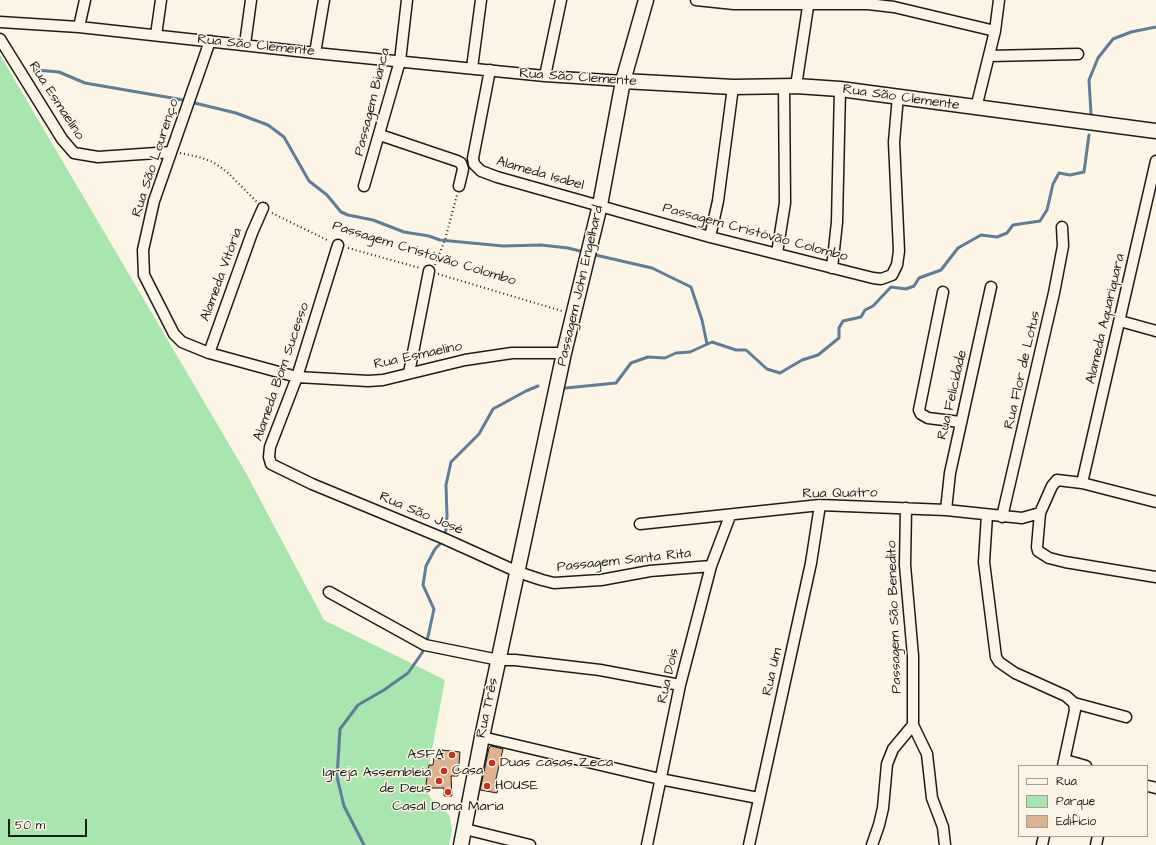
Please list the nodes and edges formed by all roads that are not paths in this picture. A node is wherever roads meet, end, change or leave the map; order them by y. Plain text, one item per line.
1 (85, 0) edge
2 (161, 0) edge
3 (251, 0) edge
4 (324, 0) edge
5 (407, 0) edge
6 (481, 0) edge
7 (561, 0) edge
8 (646, 0) edge
9 (696, 0) edge
10 (999, 0) edge
11 (809, 2) edge
12 (0, 22) edge
13 (79, 27) junction
14 (995, 31) junction
15 (156, 35) junction
16 (1, 41) edge
17 (210, 41) junction
18 (245, 44) junction
19 (315, 53) junction
20 (1078, 54) dead end
21 (989, 56) junction
22 (400, 61) junction
23 (472, 68) junction
24 (490, 70) junction
25 (546, 76) junction
26 (622, 81) junction
27 (790, 86) junction
28 (733, 87) junction
29 (840, 89) junction
30 (898, 96) junction
31 (976, 108) junction
32 (1156, 131) edge
33 (380, 135) junction
34 (171, 152) junction
35 (1156, 161) edge
36 (364, 186) dead end
37 (459, 186) road end
38 (600, 205) junction
39 (263, 208) road end
40 (1062, 228) dead end
41 (710, 237) junction
42 (338, 245) road end
43 (777, 253) junction
44 (832, 268) junction
45 (431, 271) road end
46 (991, 287) dead end
47 (943, 292) dead end
48 (1120, 321) junction
49 (1156, 331) edge
50 (209, 353) junction
51 (564, 353) junction
52 (409, 373) junction
53 (297, 376) junction
54 (960, 422) junction
55 (1082, 483) junction
56 (312, 484) joint
57 (1156, 502) edge
58 (820, 505) junction
59 (906, 508) junction
60 (946, 510) junction
61 (1040, 513) junction
62 (987, 515) junction
63 (730, 516) junction
64 (1002, 517) junction
65 (640, 524) dead end
66 (711, 566) junction
67 (518, 572) junction
68 (1156, 577) edge
69 (330, 592) dead end
70 (498, 660) junction
71 (680, 685) junction
72 (1074, 703) junction
73 (1126, 718) dead end
74 (913, 725) junction
75 (482, 737) junction
76 (1064, 763) edge
77 (1079, 765) edge
78 (660, 779) junction
79 (758, 798) junction
80 (465, 828) junction
81 (461, 845) edge
82 (530, 845) edge
83 (647, 845) edge
84 (749, 845) edge
85 (872, 845) edge
86 (945, 845) edge

1 - 13 street
2 - 15 street
3 - 18 street
4 - 19 street
5 - 22 street, Passagem Bianca
6 - 23 street
7 - 25 street
8 - 26 main road, Passagem John Engelhard
9 - 11 street
10 - 14 street
11 - 14 street
11 - 27 street
12 - 13 street, Rua São Clemente
13 - 15 street, Rua São Clemente
14 - 21 street
15 - 17 street, Rua São Clemente
16 - 34 street, Rua Esmaelino
17 - 18 street, Rua São Clemente
17 - 34 street, Rua São Lourenço
18 - 19 street, Rua São Clemente
19 - 22 street, Rua São Clemente
20 - 21 street
21 - 31 street
22 - 23 street, Rua São Clemente
22 - 33 street, Passagem Bianca
23 - 24 street, Rua São Clemente
24 - 25 street, Rua São Clemente
24 - 38 street, Alameda Isabel
25 - 26 street, Rua São Clemente
26 - 28 main road, Rua São Clemente
26 - 38 main road, Passagem John Engelhard
27 - 28 main road, Rua São Clemente
27 - 29 main road, Rua São Clemente
27 - 43 street
28 - 41 street
29 - 30 main road, Rua São Clemente
29 - 44 street
30 - 31 main road, Rua São Clemente
30 - 44 street, Passagem Cristóvão Colombo
31 - 32 main road, Rua São Clemente
33 - 36 street, Passagem Bianca
33 - 37 street
34 - 50 street, Rua São Lourenço
35 - 48 street, Alameda Aquariquara
38 - 41 street, Passagem Cristóvão Colombo
38 - 51 main road, Passagem John Engelhard
39 - 50 street, Alameda Vitória
40 - 64 street, Rua Flor de Lotus
41 - 43 street, Passagem Cristóvão Colombo
42 - 53 street, Alameda Bom Sucesso
43 - 44 street, Passagem Cristóvão Colombo
45 - 52 street
46 - 54 street, Rua Felicidade
47 - 54 street
48 - 49 street
48 - 55 street, Alameda Aquariquara
50 - 53 street, Rua Esmaelino
51 - 52 street, Rua Esmaelino
51 - 67 main road, Passagem John Engelhard
52 - 53 street, Rua Esmaelino
53 - 56 street, Alameda Bom Sucesso
54 - 60 street, Rua Felicidade
55 - 57 street
55 - 61 street
56 - 67 street, Rua São José
58 - 59 street, Rua Quatro
58 - 63 street, Rua Quatro
58 - 79 street, Rua Um
59 - 60 street, Rua Quatro
59 - 74 street, Passagem São Benedito
60 - 62 street, Rua Quatro
61 - 64 street, Rua Quatro
61 - 68 street
62 - 64 street, Rua Quatro
62 - 72 street
63 - 65 street, Rua Quatro
63 - 66 street, Rua Dois
66 - 67 street, Passagem Santa Rita
66 - 71 street, Rua Dois
67 - 70 main road, Rua Três
69 - 70 street
70 - 71 street
70 - 75 main road, Rua Três
71 - 78 street, Rua Dois
72 - 73 street
72 - 76 street
74 - 85 street
74 - 86 street, Passagem São Benedito
75 - 78 street
75 - 80 main road, Rua Três
76 - 77 street
78 - 79 street
78 - 83 street, Rua Dois
79 - 84 street, Rua Um
80 - 81 main road, Rua Três
80 - 82 street

